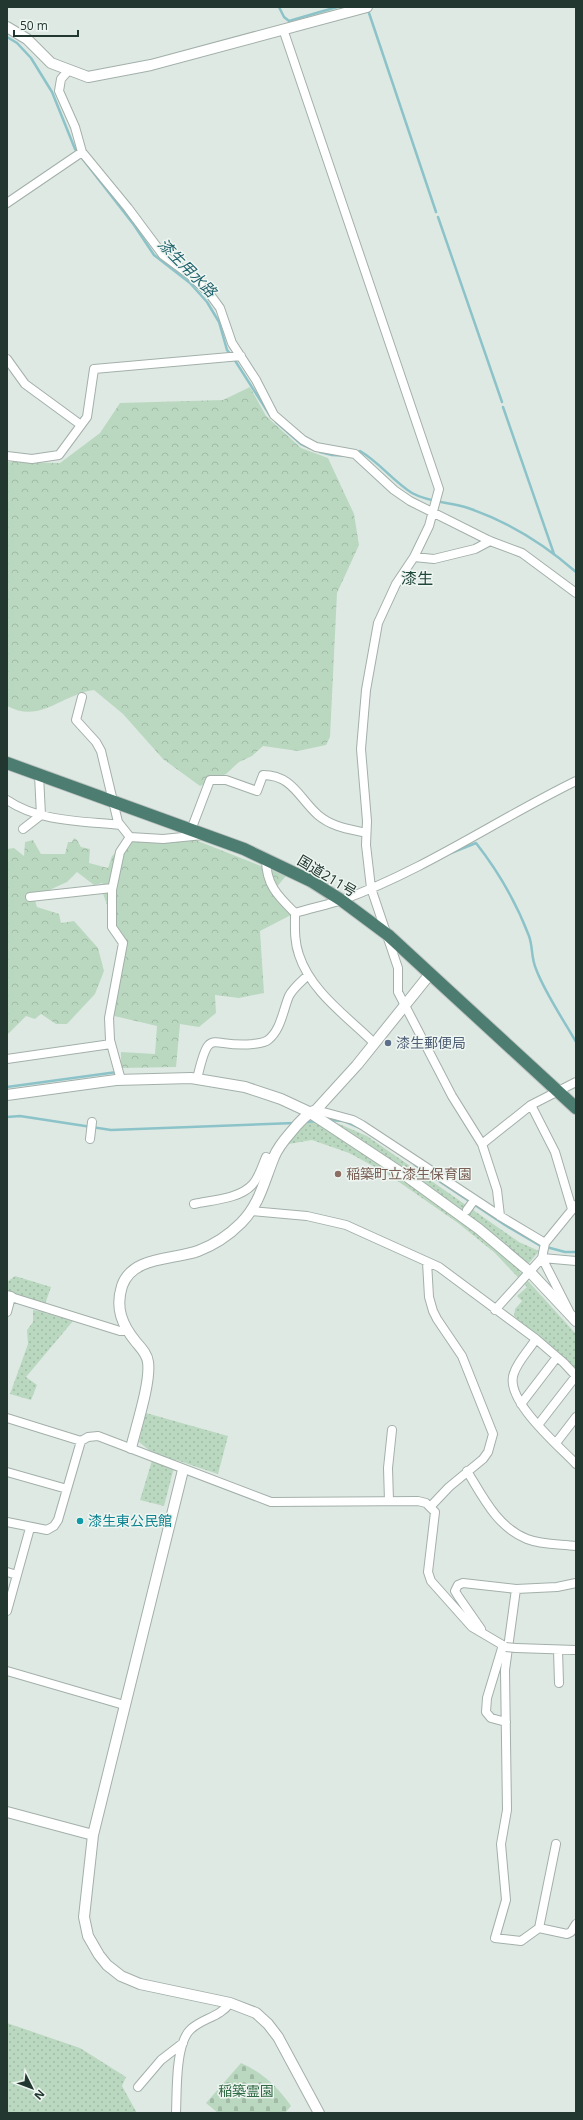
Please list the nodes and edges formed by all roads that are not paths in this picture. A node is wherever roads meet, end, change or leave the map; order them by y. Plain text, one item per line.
1 (366, 7) edge
2 (7, 27) edge
3 (283, 29) junction
4 (68, 71) junction
5 (82, 152) junction
6 (7, 203) edge
7 (241, 356) junction
8 (7, 359) edge
9 (81, 425) junction
10 (7, 456) edge
11 (433, 512) junction
12 (490, 541) junction
13 (414, 557) junction
14 (576, 593) edge
15 (82, 697) dead end
16 (7, 763) edge
17 (39, 775) junction
18 (576, 782) edge
19 (7, 800) edge
20 (112, 802) junction
21 (40, 815) junction
22 (120, 825) junction
23 (23, 829) dead end
24 (191, 830) junction
25 (366, 833) junction
26 (206, 835) junction
27 (130, 837) junction
28 (266, 859) junction
29 (112, 888) junction
30 (371, 888) junction
31 (30, 897) dead end
32 (341, 900) junction
33 (295, 912) junction
34 (388, 935) junction
35 (430, 974) junction
36 (308, 975) junction
37 (405, 1006) junction
38 (374, 1043) junction
39 (111, 1044) junction
40 (7, 1059) edge
41 (197, 1079) junction
42 (121, 1080) junction
43 (576, 1082) edge
44 (557, 1091) junction
45 (7, 1095) edge
46 (531, 1105) junction
47 (576, 1108) edge
48 (312, 1111) junction
49 (92, 1122) dead end
50 (90, 1139) dead end
51 (482, 1144) junction
52 (273, 1160) junction
53 (194, 1204) dead end
54 (574, 1207) edge
55 (252, 1211) junction
56 (500, 1216) junction
57 (545, 1243) junction
58 (542, 1258) junction
59 (576, 1261) edge
60 (427, 1262) junction
61 (530, 1272) junction
62 (9, 1296) edge
63 (496, 1310) junction
64 (7, 1312) edge
65 (574, 1318) edge
66 (128, 1331) junction
67 (536, 1339) junction
68 (557, 1357) junction
69 (521, 1404) junction
70 (576, 1417) edge
71 (7, 1418) edge
72 (538, 1425) junction
73 (392, 1430) dead end
74 (81, 1441) junction
75 (556, 1443) junction
76 (130, 1448) junction
77 (575, 1461) edge
78 (183, 1470) junction
79 (467, 1471) junction
80 (7, 1472) edge
81 (67, 1489) junction
82 (389, 1501) junction
83 (431, 1506) junction
84 (7, 1522) edge
85 (30, 1528) junction
86 (576, 1546) edge
87 (7, 1572) edge
88 (17, 1575) junction
89 (576, 1584) edge
90 (516, 1590) junction
91 (7, 1611) edge
92 (486, 1636) junction
93 (505, 1646) junction
94 (558, 1650) junction
95 (576, 1650) edge
96 (7, 1671) edge
97 (559, 1683) dead end
98 (124, 1706) junction
99 (506, 1722) junction
100 (7, 1812) edge
101 (93, 1835) junction
102 (556, 1844) dead end
103 (576, 1924) edge
104 (539, 1928) junction
105 (230, 2003) junction
106 (183, 2043) junction
107 (138, 2087) dead end
108 (176, 2113) edge
109 (319, 2113) edge

1 - 3 street
2 - 4 street
3 - 4 street
3 - 11 street
4 - 5 street
5 - 6 street
5 - 7 street
7 - 9 street
7 - 11 street
8 - 9 street
9 - 10 street
11 - 12 street
11 - 13 street
12 - 13 street
12 - 14 street
13 - 25 street
15 - 20 street
16 - 17 highway, 国道211号
17 - 20 highway, 国道211号
17 - 21 street
18 - 30 street
19 - 21 street
20 - 22 street
20 - 24 highway, 国道211号
21 - 22 street
21 - 23 street
22 - 27 street
24 - 25 street
24 - 26 highway, 国道211号
25 - 30 street
26 - 27 street
26 - 28 highway, 国道211号
27 - 29 street
28 - 32 highway, 国道211号
28 - 33 street
29 - 31 street
29 - 39 street
30 - 32 street
30 - 34 street
32 - 33 street
32 - 34 highway, 国道211号
33 - 36 street
34 - 35 highway, 国道211号
34 - 37 street
35 - 37 street
35 - 44 highway, 国道211号
36 - 38 street
36 - 41 street
37 - 38 street
37 - 51 street
38 - 48 street
39 - 40 street
39 - 42 street
41 - 42 street
41 - 48 street
42 - 45 street
43 - 44 street
44 - 46 street
44 - 47 highway, 国道211号
46 - 51 street
46 - 54 street
48 - 52 street
48 - 56 street
48 - 61 street
49 - 50 street
51 - 56 street
52 - 53 street
52 - 55 street
54 - 57 street
55 - 60 street
55 - 66 street
56 - 57 street
57 - 58 street
58 - 59 street
58 - 61 street
58 - 65 street
60 - 63 street
60 - 79 street
61 - 63 street
61 - 65 street
62 - 64 street
62 - 66 street
63 - 67 street
66 - 76 street
67 - 68 street
67 - 69 street
68 - 69 street
68 - 72 street
69 - 72 street
70 - 75 street
71 - 74 street
72 - 75 street
73 - 82 street
74 - 76 street
74 - 81 street
75 - 77 street
76 - 78 street
78 - 82 street
78 - 98 street
79 - 83 street
79 - 86 street
80 - 81 street
81 - 85 street
82 - 83 street
83 - 92 street
84 - 85 street
85 - 88 street
87 - 88 street
88 - 91 street
89 - 90 street
90 - 92 street
90 - 99 street
92 - 93 street
93 - 94 street, bridge
93 - 99 street
94 - 95 street
94 - 97 street
96 - 98 street
98 - 101 street
99 - 104 street
100 - 101 street
101 - 105 street
102 - 104 street
103 - 104 street
105 - 106 street
105 - 109 street
106 - 107 street
106 - 108 street

